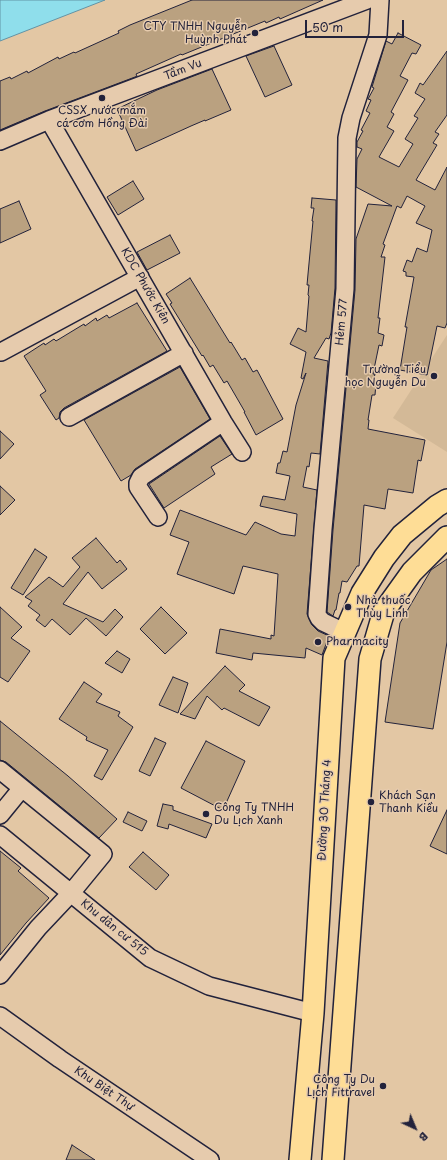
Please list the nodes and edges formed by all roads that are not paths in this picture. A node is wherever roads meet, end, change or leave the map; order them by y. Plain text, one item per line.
1 (367, 0) edge
2 (380, 0) edge
3 (49, 120) junction
4 (0, 141) edge
5 (140, 277) junction
6 (1, 352) edge
7 (184, 353) junction
8 (69, 417) dead end
9 (223, 422) junction
10 (242, 452) dead end
11 (447, 500) edge
12 (158, 517) dead end
13 (447, 537) edge
14 (344, 632) junction
15 (0, 770) edge
16 (22, 788) junction
17 (0, 815) edge
18 (0, 835) edge
19 (71, 893) junction
20 (0, 975) edge
21 (313, 1013) junction
22 (0, 1016) edge
23 (210, 1160) edge
24 (300, 1160) edge
25 (333, 1160) edge

1 - 3 street, Tầm Vu
2 - 14 street, Hẻm 577
3 - 4 street, Tầm Vu
3 - 5 street, KDC Phước Kiên
5 - 6 street
5 - 7 street, KDC Phước Kiên
7 - 8 street
7 - 9 street, KDC Phước Kiên
9 - 10 street, KDC Phước Kiên
9 - 12 street
11 - 14 main road, Đường 30 Tháng 4
13 - 25 main road
14 - 21 main road, Đường 30 Tháng 4
15 - 16 street
16 - 17 street
16 - 19 street
18 - 19 street, Khu dân cư 515
19 - 20 street
19 - 21 street, Khu dân cư 515
21 - 24 main road, Đường 30 Tháng 4
22 - 23 street, Khu Biệt Thự

